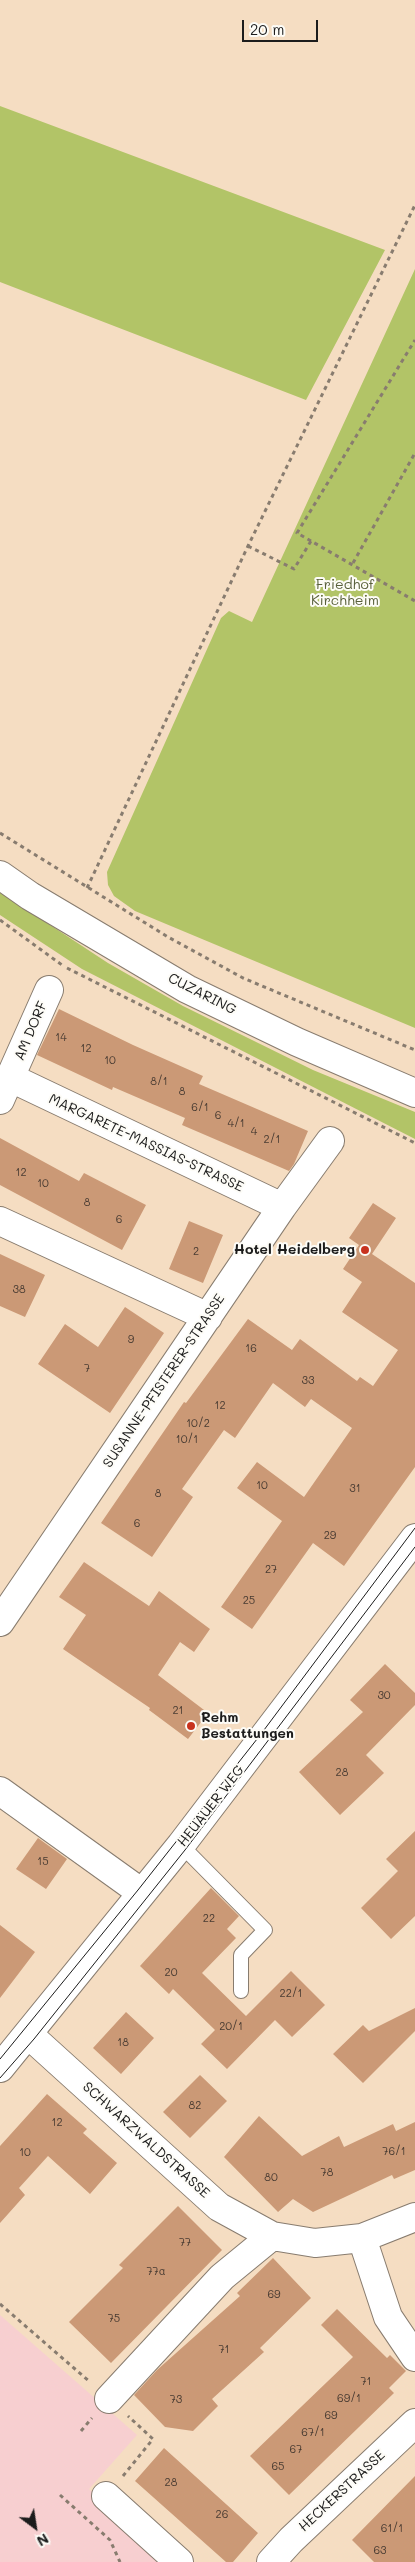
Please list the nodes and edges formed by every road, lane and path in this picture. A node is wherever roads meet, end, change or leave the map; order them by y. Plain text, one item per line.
1 (415, 205) edge
2 (415, 340) edge
3 (415, 453) edge
4 (312, 541) junction
5 (248, 546) junction
6 (353, 563) junction
7 (415, 601) edge
8 (0, 833) edge
9 (0, 875) edge
10 (87, 888) junction
11 (0, 920) edge
12 (49, 990) dead end
13 (415, 1050) edge
14 (5, 1089) edge
15 (415, 1093) edge
16 (330, 1141) dead end
17 (415, 1143) edge
18 (282, 1207) junction
19 (0, 1222) edge
20 (208, 1317) junction
21 (415, 1539) edge
22 (0, 1622) edge
23 (0, 1791) edge
24 (180, 1845) junction
25 (142, 1893) junction
26 (241, 1991) dead end
27 (28, 2034) junction
28 (0, 2068) edge
29 (415, 2217) edge
30 (272, 2236) junction
31 (362, 2238) junction
32 (0, 2304) edge
33 (415, 2357) edge
34 (109, 2399) junction
35 (415, 2422) edge
36 (81, 2431) dead end
37 (60, 2495) dead end
38 (106, 2496) joint
39 (120, 2562) edge
40 (179, 2562) edge
41 (271, 2562) edge

1 - 5 path
2 - 4 path
3 - 6 path
4 - 5 path
4 - 6 path
5 - 10 path
6 - 7 path
8 - 10 path
9 - 15 street, CUZARING
10 - 13 path
11 - 17 path
12 - 14 street, AM DORF
14 - 18 street, MARGARETE-MASSIAS-STRASSE
16 - 18 street, SUSANNE-PFISTERER-STRASSE
18 - 20 street, SUSANNE-PFISTERER-STRASSE
19 - 20 street
20 - 22 street, SUSANNE-PFISTERER-STRASSE
21 - 24 street, HEUAUER WEG
23 - 25 street
24 - 25 street, HEUAUER WEG
24 - 26 lane
25 - 27 street, HEUAUER WEG
27 - 28 street, HEUAUER WEG
27 - 30 street, SCHWARZWALDSTRASSE
29 - 31 street, SCHWARZWALDSTRASSE
30 - 31 street, SCHWARZWALDSTRASSE
30 - 34 street
31 - 33 street
32 - 34 path
34 - 36 path
34 - 38 path
35 - 41 street, HECKERSTRASSE
37 - 39 path
38 - 40 street

